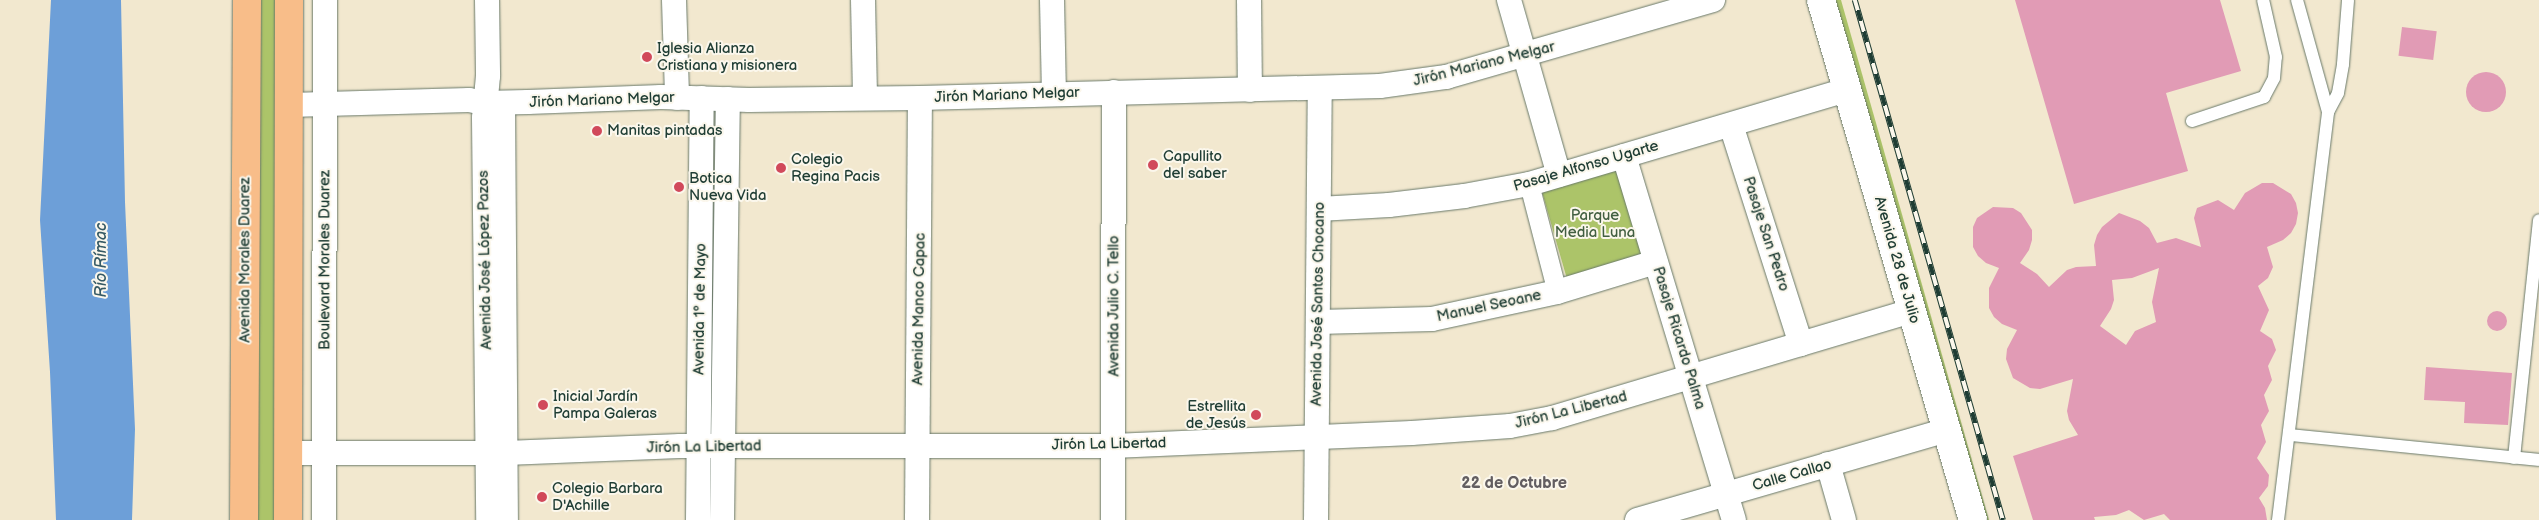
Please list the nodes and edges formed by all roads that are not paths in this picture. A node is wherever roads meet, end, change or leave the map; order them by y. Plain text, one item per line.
1 (246, 0) edge
2 (289, 0) edge
3 (325, 0) edge
4 (487, 0) edge
5 (674, 0) edge
6 (864, 0) edge
7 (1052, 0) edge
8 (1249, 0) edge
9 (1509, 0) edge
10 (1713, 0) edge
11 (1821, 0) edge
12 (2263, 0) edge
13 (2297, 0) edge
14 (2348, 0) edge
15 (1524, 56) junction
16 (1320, 88) junction
17 (1250, 90) junction
18 (1847, 90) junction
19 (1114, 92) junction
20 (1054, 94) junction
21 (677, 98) junction
22 (702, 98) junction
23 (865, 98) junction
24 (920, 98) junction
25 (728, 99) junction
26 (493, 103) junction
27 (325, 104) junction
28 (289, 105) junction
29 (2328, 112) junction
30 (2192, 121) dead end
31 (1731, 125) junction
32 (1624, 156) junction
33 (1559, 175) junction
34 (1529, 184) junction
35 (1319, 209) junction
36 (2539, 220) edge
37 (1656, 262) junction
38 (1557, 292) junction
39 (1912, 311) junction
40 (1318, 322) junction
41 (1801, 344) junction
42 (1692, 377) junction
43 (1946, 430) junction
44 (2290, 435) junction
45 (1317, 437) junction
46 (917, 445) junction
47 (698, 446) junction
48 (722, 446) junction
49 (1113, 446) junction
50 (289, 453) junction
51 (324, 453) junction
52 (497, 453) junction
53 (2514, 458) junction
54 (2539, 460) edge
55 (1828, 464) junction
56 (1726, 494) junction
57 (244, 520) edge
58 (288, 520) edge
59 (324, 520) edge
60 (488, 520) edge
61 (506, 520) edge
62 (698, 520) edge
63 (722, 520) edge
64 (917, 520) edge
65 (1113, 520) edge
66 (1316, 520) edge
67 (1638, 520) edge
68 (1734, 520) edge
69 (1844, 520) edge
70 (1973, 520) edge
71 (2278, 520) edge

1 - 57 highway, Avenida Morales Duarez
2 - 28 highway
3 - 27 street, Boulevard Morales Duarez
4 - 26 street, Avenida José López Pazos
5 - 21 street
6 - 23 street
7 - 20 street
8 - 17 street
9 - 15 street
10 - 15 street, Jirón Mariano Melgar
11 - 18 street, Avenida 28 de Julio
12 - 30 lane
13 - 29 lane
14 - 29 lane
15 - 16 street, Jirón Mariano Melgar
15 - 33 street
16 - 17 street, Jirón Mariano Melgar
16 - 35 street, Avenida José Santos Chocano
17 - 19 street, Jirón Mariano Melgar
18 - 31 street, Pasaje Alfonso Ugarte
18 - 39 street, Avenida 28 de Julio
19 - 20 street, Jirón Mariano Melgar
19 - 49 street, Avenida Julio C. Tello
20 - 24 street, Jirón Mariano Melgar
21 - 22 street, Jirón Mariano Melgar
21 - 26 street, Jirón Mariano Melgar
22 - 25 street, Jirón Mariano Melgar
22 - 47 street, Avenida 1º de Mayo
23 - 24 street, Jirón Mariano Melgar
23 - 25 street, Jirón Mariano Melgar
24 - 46 street, Avenida Manco Capac
25 - 48 street, Avenida 1º de Mayo
26 - 27 street, Jirón Mariano Melgar
26 - 52 street, Avenida José López Pazos
27 - 28 street, Jirón Mariano Melgar
27 - 51 street, Boulevard Morales Duarez
28 - 50 highway
29 - 44 lane
31 - 32 street, Pasaje Alfonso Ugarte
31 - 41 street, Pasaje San Pedro
32 - 33 street, Pasaje Alfonso Ugarte
32 - 37 street, Pasaje Ricardo Palma
33 - 34 street, Pasaje Alfonso Ugarte
34 - 35 street, Pasaje Alfonso Ugarte
34 - 38 street
35 - 40 street, Avenida José Santos Chocano
36 - 53 lane
37 - 38 street, Manuel Seoane
37 - 42 street, Pasaje Ricardo Palma
38 - 40 street, Manuel Seoane
39 - 41 street, Jirón La Libertad
39 - 43 street, Avenida 28 de Julio
40 - 45 street, Avenida José Santos Chocano
41 - 42 street, Jirón La Libertad
42 - 45 street, Jirón La Libertad
42 - 56 street, Pasaje Ricardo Palma
43 - 55 street, Calle Callao
43 - 70 street, Avenida 28 de Julio
44 - 53 lane
44 - 71 lane
45 - 49 street, Jirón La Libertad
45 - 66 street, Avenida José Santos Chocano
46 - 48 street, Jirón La Libertad
46 - 49 street, Jirón La Libertad
46 - 64 street, Avenida Manco Capac
47 - 48 street, Jirón La Libertad
47 - 52 street, Jirón La Libertad
47 - 62 street, Avenida 1º de Mayo
48 - 63 street, Avenida 1º de Mayo
49 - 65 street, Avenida Julio C. Tello
50 - 51 street, Jirón La Libertad
50 - 58 highway
51 - 52 street, Jirón La Libertad
51 - 59 street, Boulevard Morales Duarez
52 - 60 street, Avenida José López Pazos
52 - 61 street, Avenida José López Pazos
53 - 54 lane
55 - 56 street, Calle Callao
55 - 69 street
56 - 67 street, Calle Callao
56 - 68 street, Pasaje Ricardo Palma

